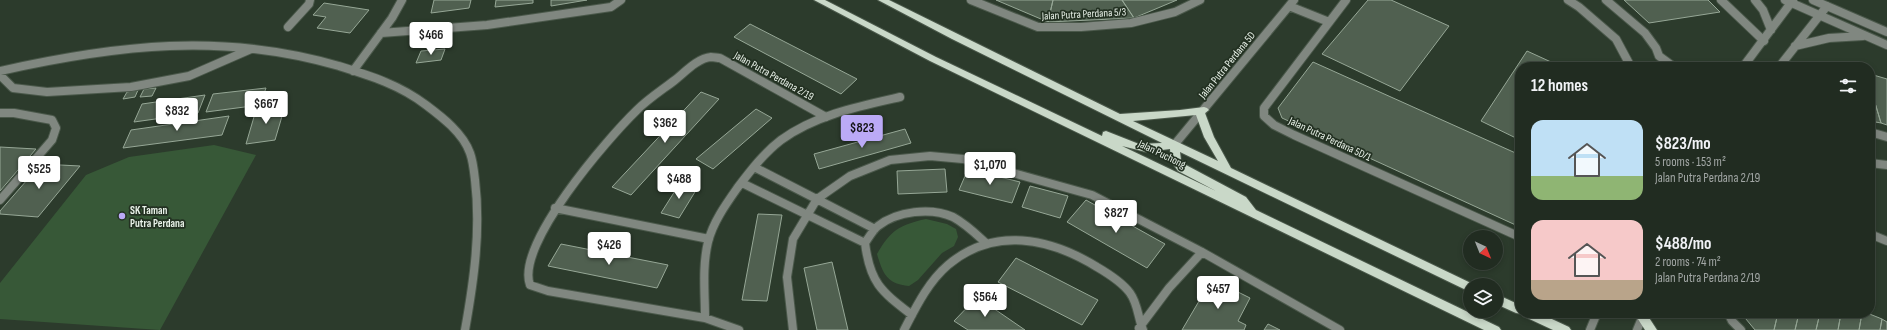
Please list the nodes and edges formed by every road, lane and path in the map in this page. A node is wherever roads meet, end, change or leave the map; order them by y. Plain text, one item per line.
1 (310, 0) edge
2 (402, 0) edge
3 (621, 0) edge
4 (818, 0) edge
5 (882, 0) edge
6 (971, 0) edge
7 (1200, 0) edge
8 (1346, 0) edge
9 (1568, 0) edge
10 (1606, 0) edge
11 (1721, 0) edge
12 (1755, 0) edge
13 (1813, 0) edge
14 (1789, 1) edge
15 (1292, 3) edge
16 (1827, 6) junction
17 (1819, 15) junction
18 (1329, 22) junction
19 (288, 27) dead end
20 (1771, 30) junction
21 (1887, 32) edge
22 (382, 33) junction
23 (1866, 36) junction
24 (1764, 40) junction
25 (1887, 45) edge
26 (1795, 46) junction
27 (252, 49) junction
28 (1628, 62) edge
29 (1667, 62) edge
30 (1747, 62) edge
31 (1783, 62) edge
32 (353, 71) junction
33 (0, 72) edge
34 (0, 75) edge
35 (900, 97) dead end
36 (1203, 112) junction
37 (0, 113) edge
38 (826, 117) junction
39 (1117, 118) junction
40 (1070, 124) junction
41 (1875, 133) edge
42 (1887, 137) edge
43 (1175, 144) junction
44 (1875, 164) edge
45 (1887, 165) edge
46 (754, 167) junction
47 (1227, 169) junction
48 (742, 183) junction
49 (816, 199) junction
50 (0, 200) edge
51 (555, 208) junction
52 (808, 214) junction
53 (1255, 214) junction
54 (875, 229) junction
55 (1515, 235) edge
56 (1875, 236) edge
57 (709, 239) junction
58 (1887, 241) edge
59 (865, 243) junction
60 (987, 244) junction
61 (1202, 252) junction
62 (1463, 284) edge
63 (1503, 300) edge
64 (1503, 302) edge
65 (1515, 302) edge
66 (1515, 308) edge
67 (912, 315) junction
68 (705, 318) junction
69 (1537, 318) edge
70 (1595, 318) edge
71 (1642, 318) edge
72 (1645, 318) edge
73 (1730, 318) edge
74 (1140, 328) edge
75 (465, 330) edge
76 (739, 330) edge
77 (793, 330) edge
78 (904, 330) edge
79 (1340, 330) edge
80 (1495, 330) edge
81 (1565, 330) edge
82 (1590, 330) edge
83 (1637, 330) edge
84 (1651, 330) edge
85 (1742, 330) edge

1 - 19 street
2 - 22 street
3 - 22 street
4 - 40 main road, Jalan Puchong
5 - 39 main road, Jalan Puchong
6 - 7 street, Jalan Putra Perdana 5/3
8 - 18 street, Jalan Putra Perdana 5D/1
9 - 28 street
10 - 29 street
11 - 24 street
12 - 20 street
13 - 16 street
14 - 17 street
14 - 20 street
15 - 18 street
15 - 36 street, Jalan Putra Perdana 5D
16 - 17 street
16 - 21 street
17 - 23 street
17 - 26 street
18 - 55 street, Jalan Putra Perdana 5D/1
20 - 24 street
22 - 32 street
23 - 25 street
23 - 26 street
24 - 30 street
26 - 31 street
27 - 32 street
27 - 33 street
27 - 34 street
32 - 75 street
35 - 38 street
36 - 39 main road
36 - 43 street, Jalan Putra Perdana 5D
36 - 47 main road
37 - 50 street
38 - 46 street
38 - 51 street, Jalan Putra Perdana 2/19
39 - 43 main road, Jalan Puchong
40 - 43 main road
40 - 53 main road, Jalan Puchong
41 - 42 street
43 - 47 main road, Jalan Puchong
43 - 53 main road
44 - 45 street
46 - 48 street
46 - 49 street
47 - 62 main road, Jalan Puchong
48 - 52 street
48 - 57 street
49 - 52 street
49 - 54 street
49 - 61 street
51 - 57 street
51 - 68 street
52 - 59 street
52 - 77 street
53 - 80 main road, Jalan Puchong
54 - 59 street
54 - 60 street
56 - 58 street
57 - 68 street
59 - 67 street
60 - 67 street
60 - 74 street
61 - 74 street
61 - 79 street
63 - 65 main road
64 - 66 main road
67 - 78 street
68 - 76 street
69 - 81 main road
70 - 82 street
71 - 83 street
72 - 84 main road
73 - 85 street

